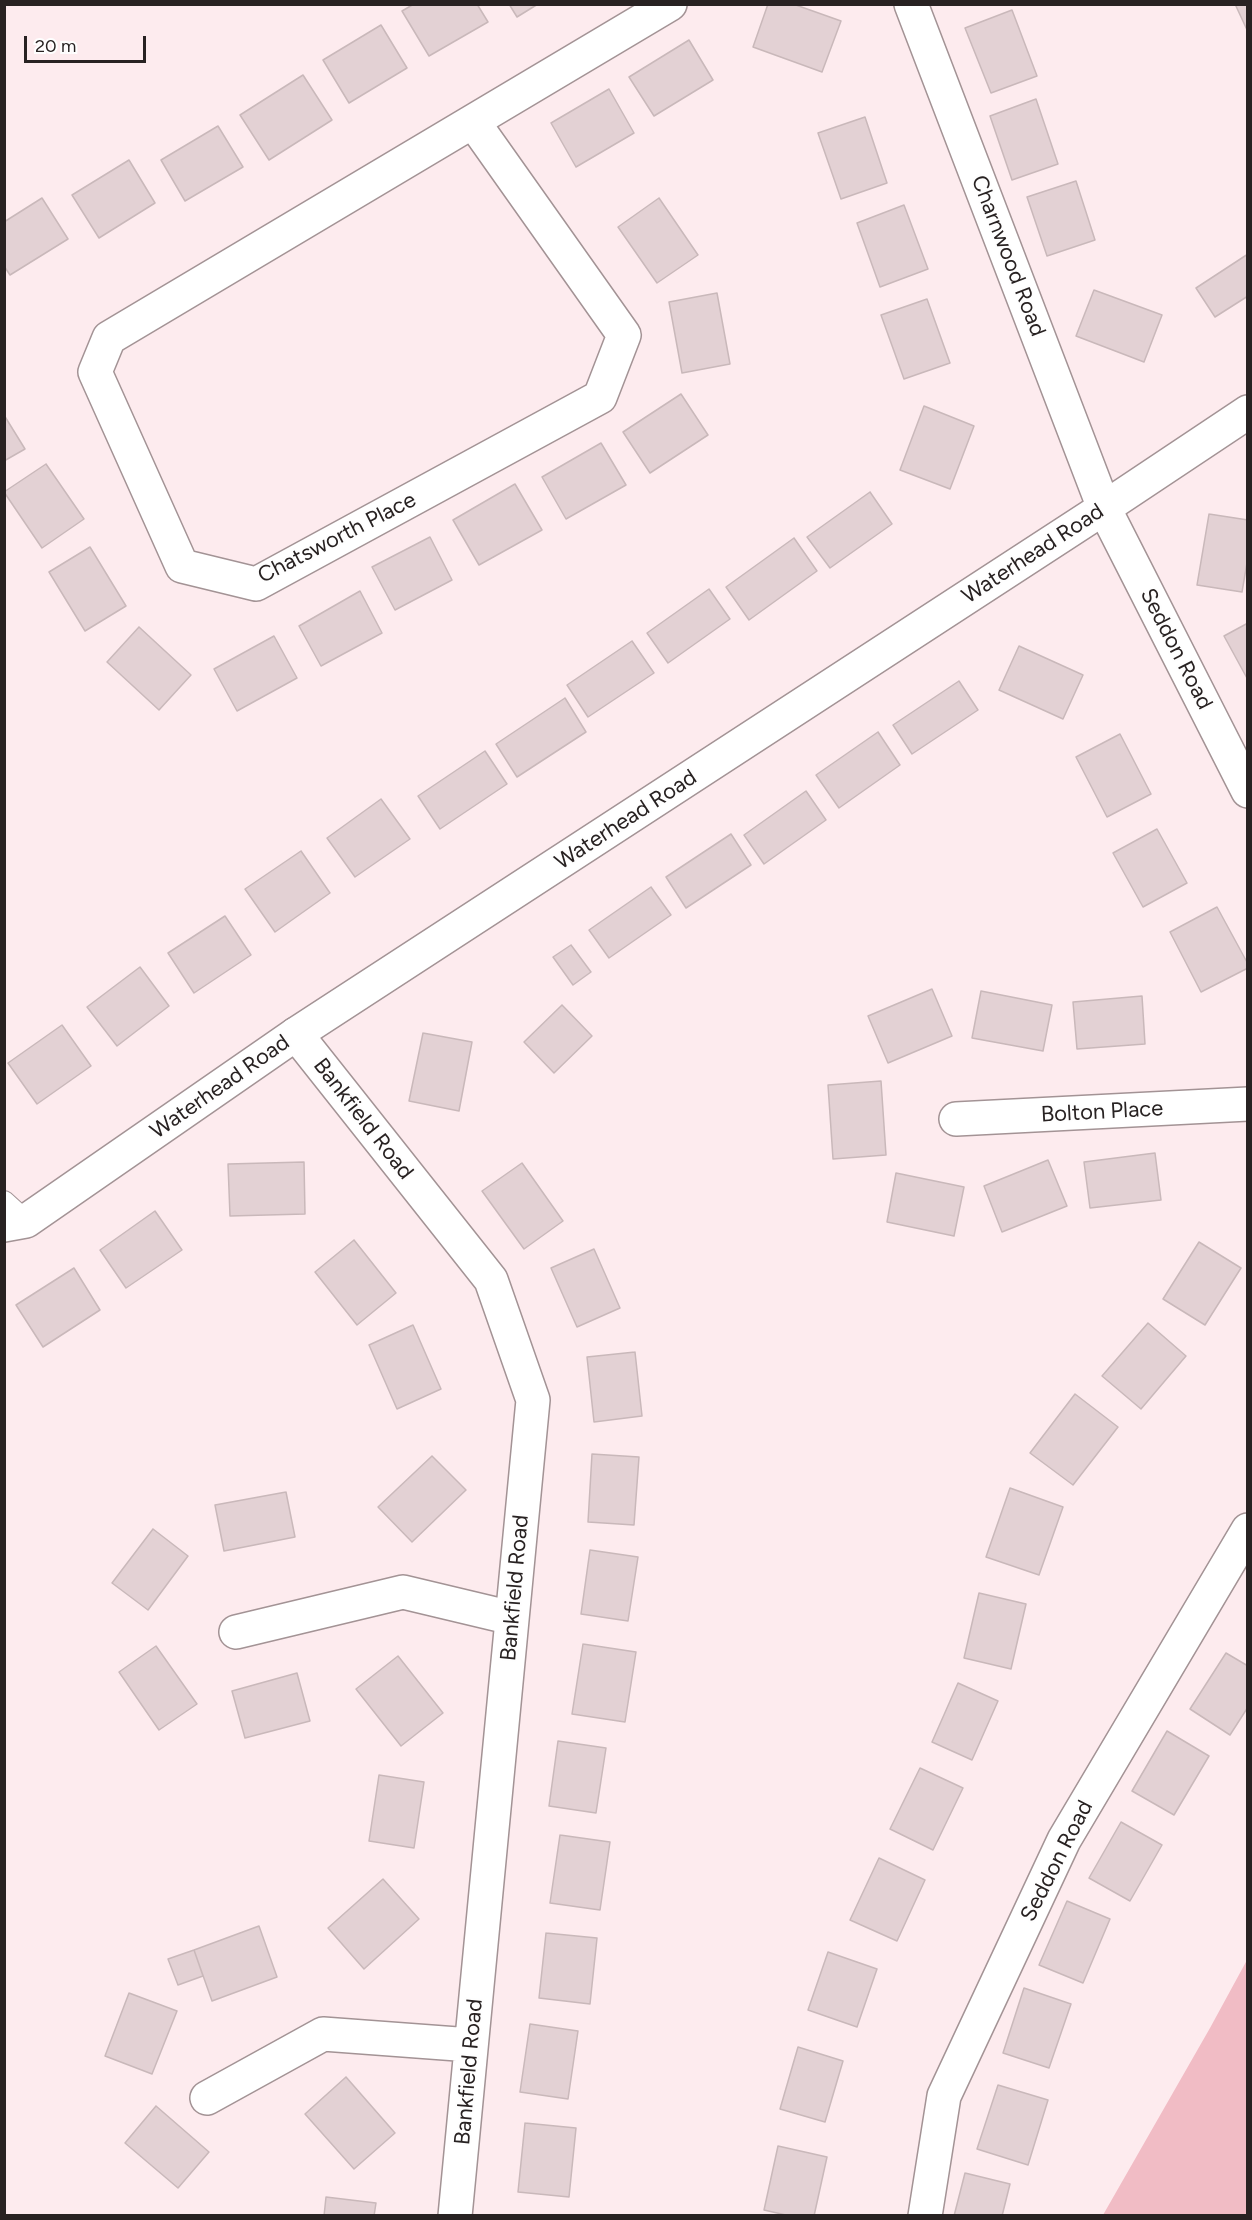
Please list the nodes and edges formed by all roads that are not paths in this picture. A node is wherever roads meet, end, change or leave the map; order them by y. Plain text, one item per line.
1 (670, 4) edge
2 (911, 4) edge
3 (474, 123) junction
4 (1248, 412) edge
5 (1104, 508) junction
6 (1248, 791) edge
7 (296, 1034) junction
8 (1248, 1104) edge
9 (957, 1119) dead end
10 (12, 1216) edge
11 (1248, 1530) edge
12 (512, 1618) junction
13 (236, 1632) dead end
14 (471, 2045) junction
15 (207, 2098) dead end
16 (455, 2216) edge
17 (925, 2216) edge

1 - 3 street, Chatsworth Place
2 - 5 street, Charnwood Road
3 - 3 street, Chatsworth Place
4 - 5 street, Waterhead Road
5 - 6 street, Seddon Road
5 - 7 street, Waterhead Road
7 - 10 street, Waterhead Road
7 - 12 street, Bankfield Road
8 - 9 street, Bolton Place
11 - 17 street, Seddon Road
12 - 13 street
12 - 14 street, Bankfield Road
14 - 15 street
14 - 16 street, Bankfield Road

